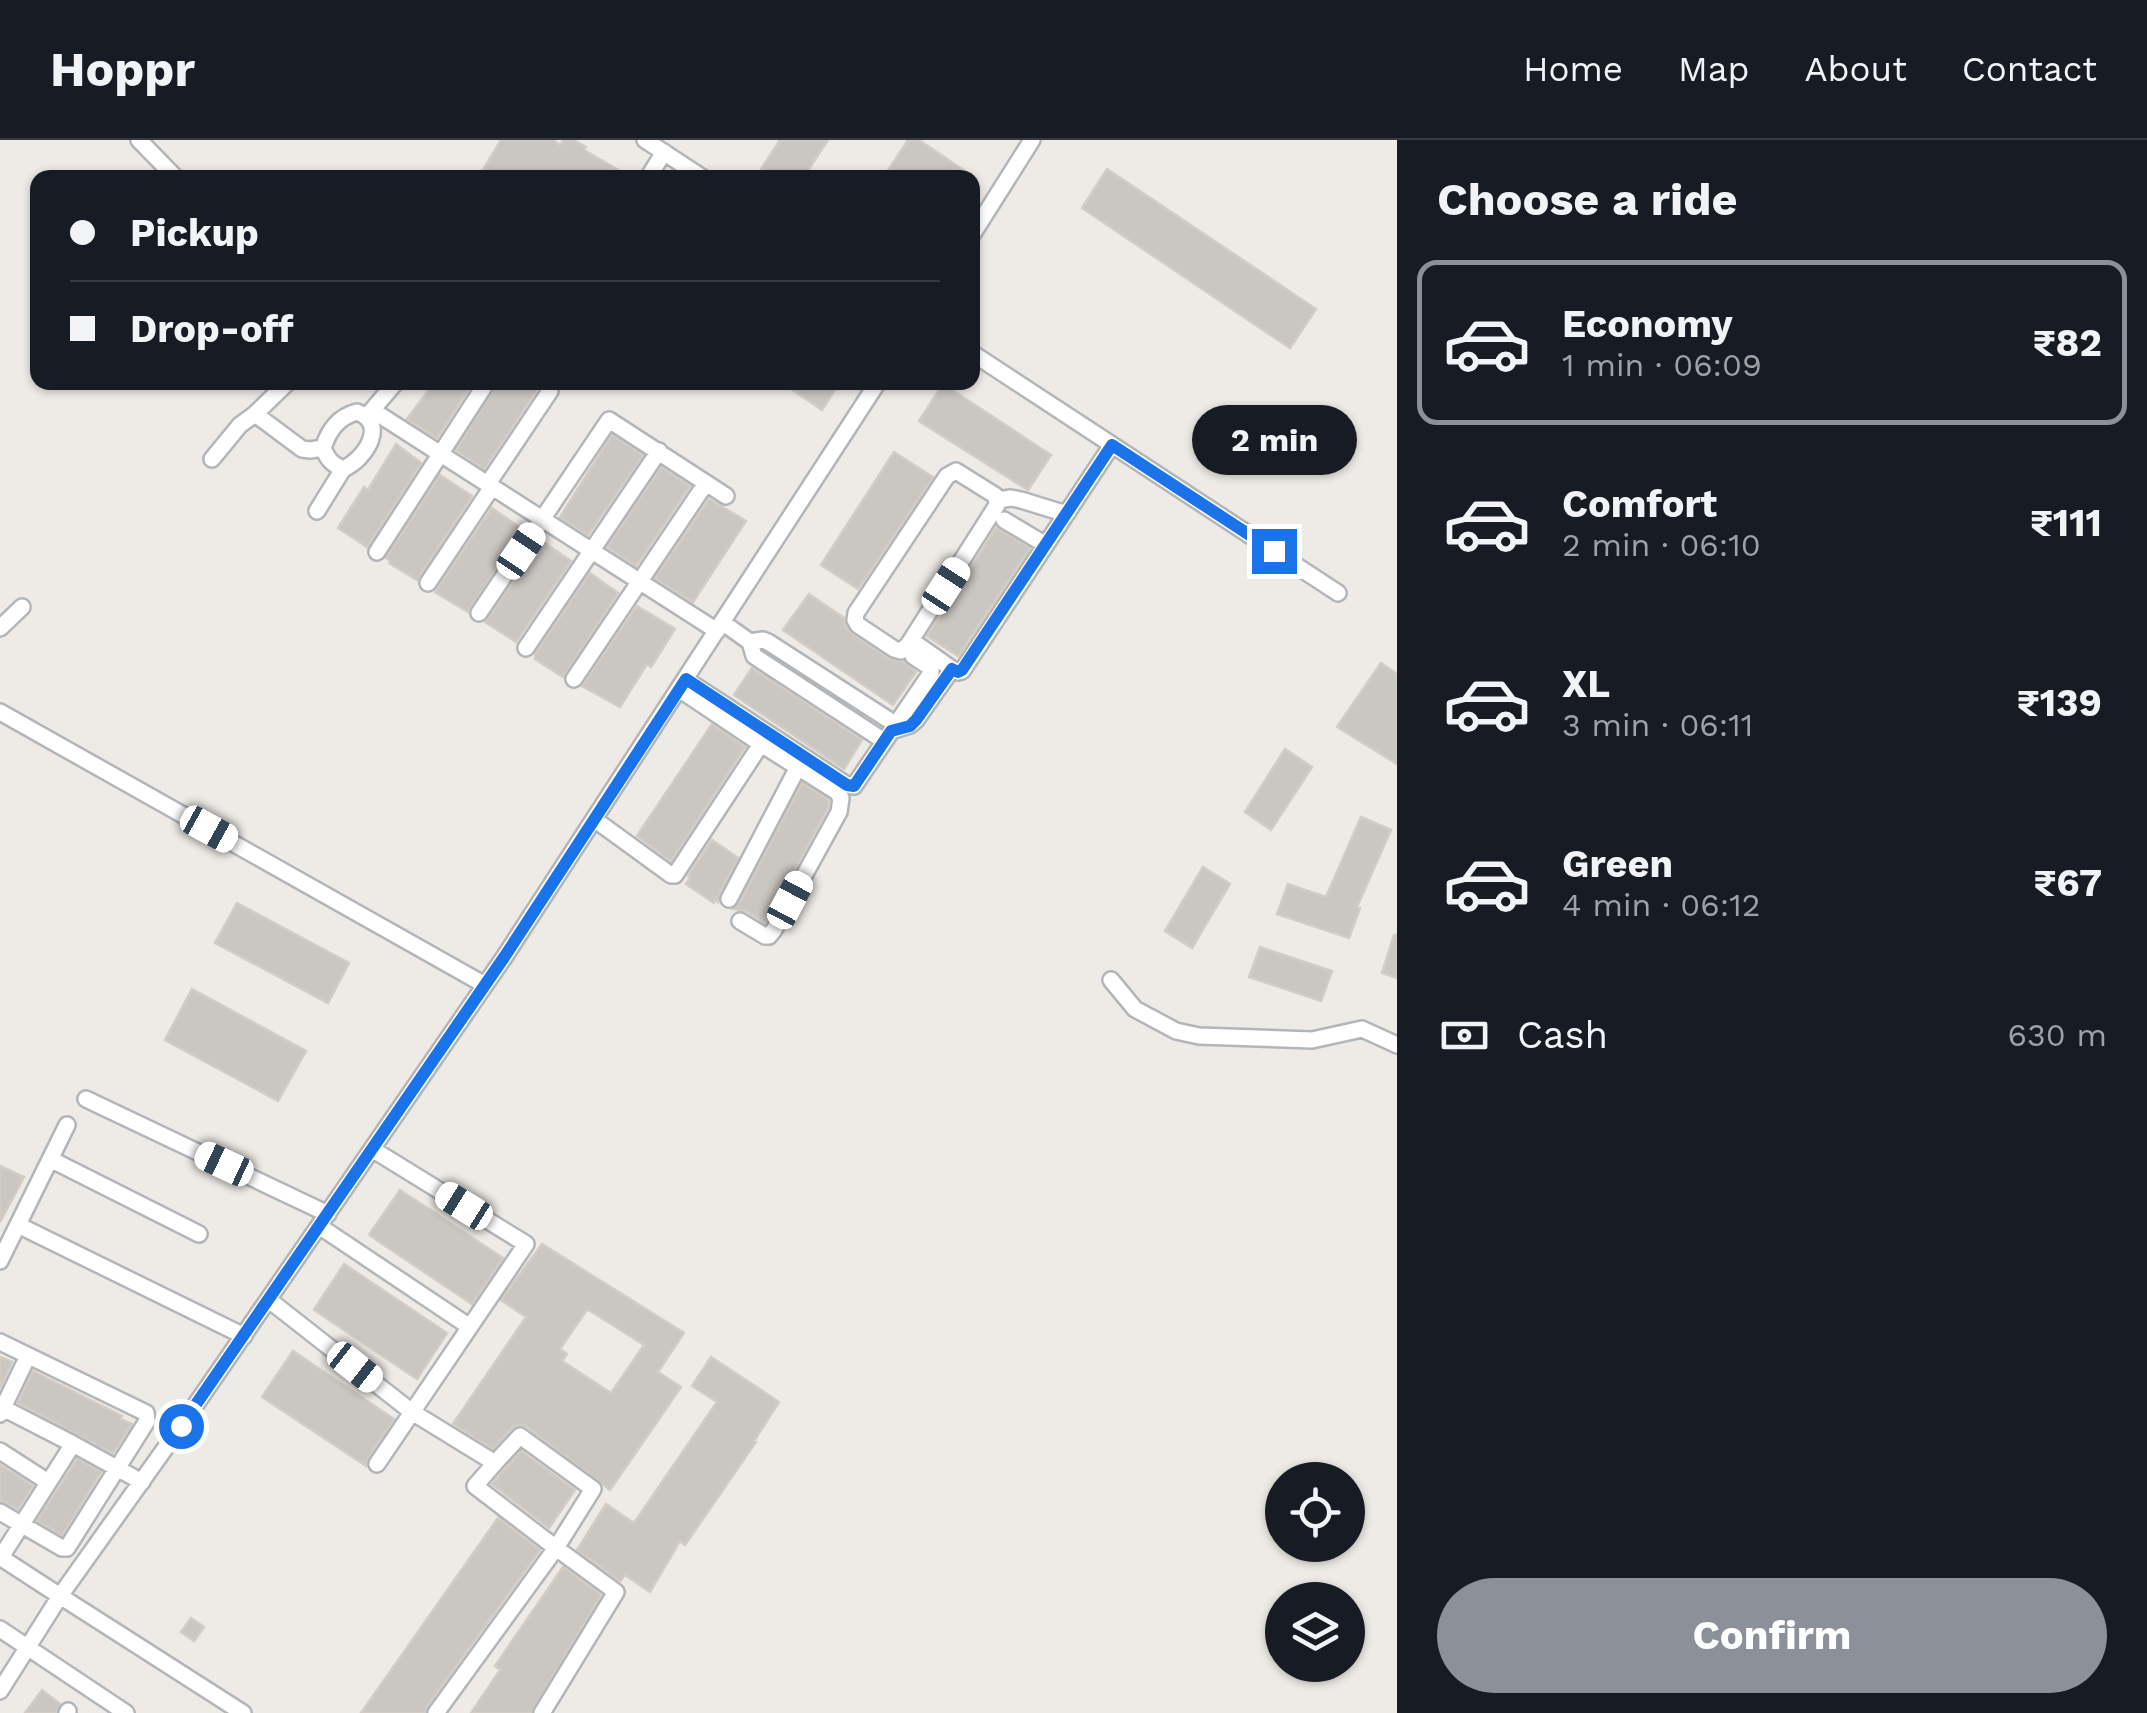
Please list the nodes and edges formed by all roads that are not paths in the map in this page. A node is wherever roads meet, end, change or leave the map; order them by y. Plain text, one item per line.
1 (140, 140) edge
2 (645, 140) edge
3 (1032, 140) edge
4 (664, 152) junction
5 (168, 170) edge
6 (653, 170) edge
7 (691, 170) edge
8 (980, 222) edge
9 (980, 358) edge
10 (280, 390) edge
11 (389, 390) edge
12 (482, 390) edge
13 (550, 390) edge
14 (873, 390) edge
15 (370, 413) junction
16 (255, 414) junction
17 (1112, 445) junction
18 (323, 448) junction
19 (659, 451) junction
20 (440, 454) junction
21 (212, 460) dead end
22 (344, 469) junction
23 (706, 483) junction
24 (489, 486) junction
25 (726, 496) dead end
26 (998, 500) junction
27 (316, 510) dead end
28 (1068, 512) junction
29 (542, 520) junction
30 (1004, 520) dead end
31 (1046, 545) junction
32 (591, 551) junction
33 (377, 552) dead end
34 (639, 582) junction
35 (428, 583) dead end
36 (1338, 593) dead end
37 (22, 608) dead end
38 (479, 614) dead end
39 (719, 627) junction
40 (0, 628) edge
41 (526, 648) dead end
42 (912, 648) junction
43 (952, 669) junction
44 (574, 679) dead end
45 (682, 684) junction
46 (0, 712) edge
47 (890, 732) junction
48 (762, 744) junction
49 (798, 767) junction
50 (594, 819) junction
51 (730, 898) dead end
52 (740, 922) dead end
53 (1111, 980) dead end
54 (485, 985) junction
55 (1397, 1045) edge
56 (86, 1099) dead end
57 (67, 1124) dead end
58 (372, 1149) junction
59 (50, 1158) junction
60 (324, 1220) junction
61 (11, 1226) edge
62 (199, 1234) dead end
63 (0, 1261) edge
64 (268, 1300) junction
65 (470, 1327) junction
66 (244, 1336) junction
67 (0, 1342) edge
68 (28, 1356) junction
69 (2, 1411) edge
70 (412, 1412) junction
71 (73, 1444) junction
72 (0, 1451) edge
73 (495, 1463) junction
74 (377, 1464) dead end
75 (117, 1468) junction
76 (48, 1482) junction
77 (142, 1482) junction
78 (0, 1512) edge
79 (22, 1525) junction
80 (556, 1548) junction
81 (0, 1557) edge
82 (60, 1596) junction
83 (0, 1628) edge
84 (28, 1647) junction
85 (0, 1691) edge
86 (126, 1713) edge
87 (243, 1713) edge
88 (436, 1713) edge
89 (542, 1713) edge

1 - 5 street
2 - 4 street
3 - 8 street
4 - 6 street
4 - 7 street
9 - 17 street
10 - 16 street
11 - 15 street
12 - 20 street
13 - 24 street
14 - 39 street
15 - 18 street
15 - 20 street
15 - 22 street
16 - 18 street
16 - 21 street
17 - 28 street
17 - 36 street
18 - 22 street
19 - 23 street
19 - 29 street
19 - 32 street
20 - 24 street
20 - 33 street
22 - 27 street
23 - 25 street
23 - 34 street
24 - 29 street
24 - 35 street
26 - 28 street
26 - 42 street
26 - 42 street
28 - 31 street
29 - 32 street
29 - 38 street
30 - 31 street
31 - 43 street
32 - 34 street
32 - 41 street
34 - 39 street
34 - 44 street
37 - 40 street
39 - 45 street
39 - 47 street
42 - 43 street
42 - 47 street
43 - 47 street
45 - 47 street
45 - 48 street
45 - 50 street
46 - 54 street
48 - 49 street
48 - 50 street
49 - 51 street
49 - 52 street
50 - 54 street
53 - 55 street
54 - 58 street
56 - 60 street
57 - 59 street
58 - 60 street
58 - 65 street
59 - 61 street
59 - 62 street
60 - 64 street
60 - 65 street
61 - 63 street
61 - 66 street
64 - 66 street
64 - 70 street
65 - 70 street
66 - 77 street
67 - 68 street
68 - 69 street
68 - 75 street
69 - 71 street
70 - 73 street
70 - 74 street
71 - 75 street
71 - 76 street
72 - 76 street
73 - 80 street
73 - 80 street
75 - 77 street
75 - 79 street
76 - 79 street
77 - 82 street
78 - 79 street
79 - 81 street
80 - 88 street
80 - 89 street
81 - 82 street
82 - 84 street
82 - 87 street
83 - 84 street
84 - 85 street
84 - 86 street

